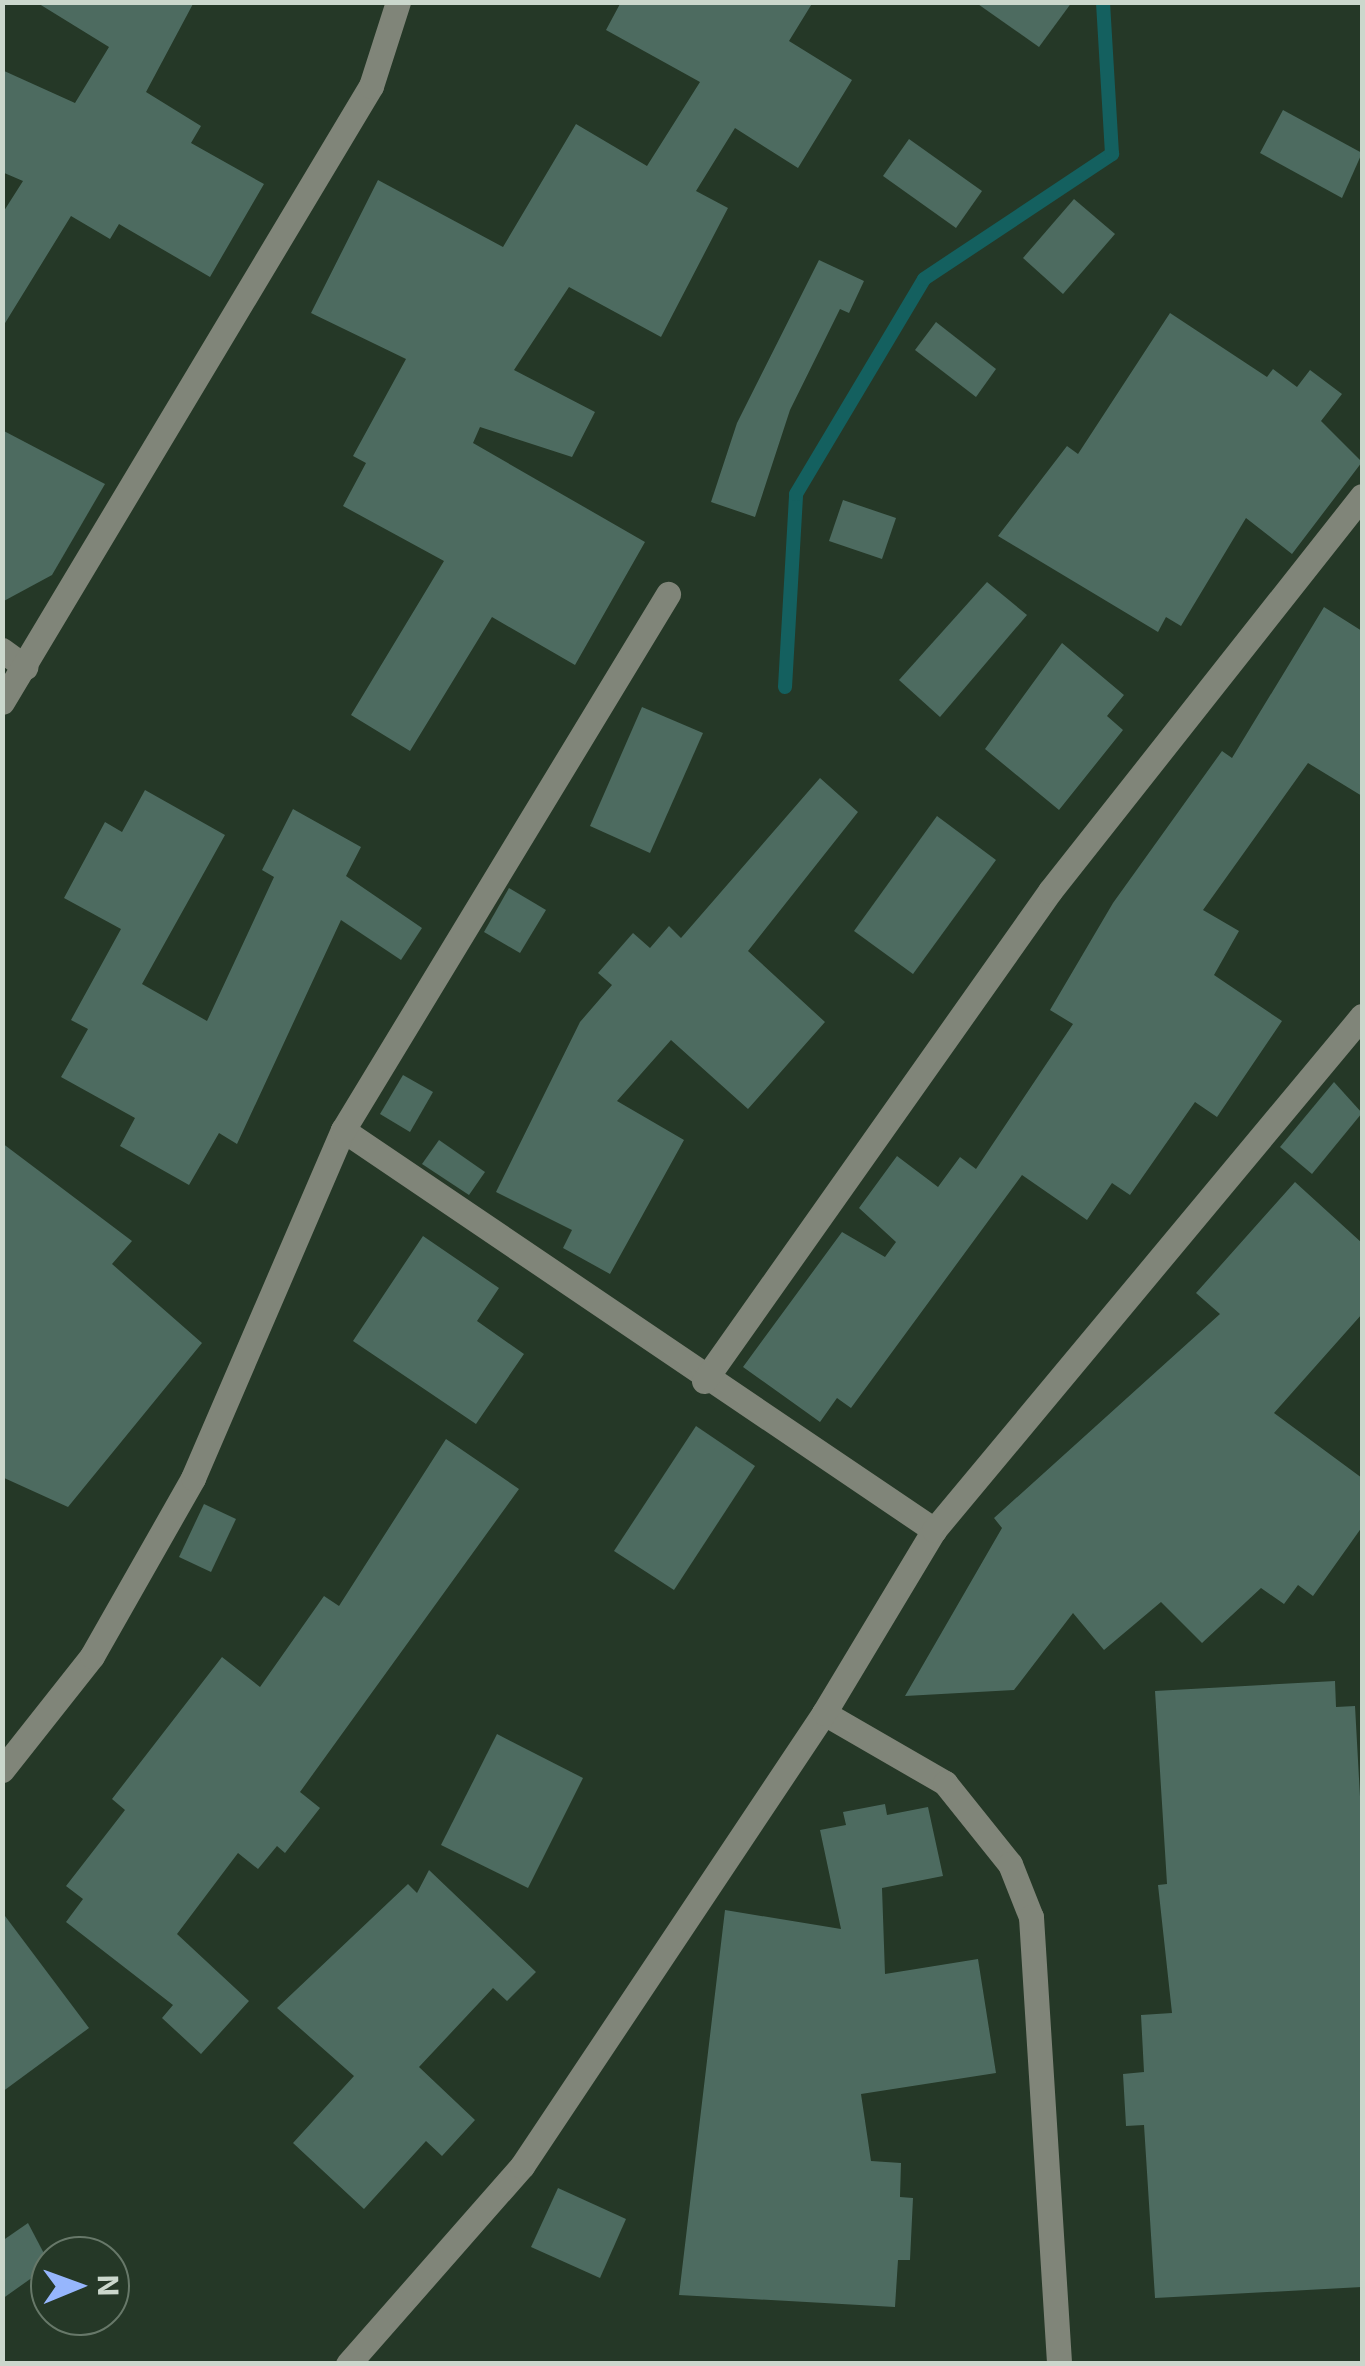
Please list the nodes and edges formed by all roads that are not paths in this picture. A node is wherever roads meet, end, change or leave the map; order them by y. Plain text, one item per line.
1 (398, 2) edge
2 (1362, 496) edge
3 (668, 594) dead end
4 (2, 650) edge
5 (25, 666) junction
6 (2, 702) edge
7 (1362, 1016) edge
8 (342, 1130) junction
9 (704, 1381) junction
10 (934, 1530) junction
11 (824, 1713) junction
12 (2, 1770) edge
13 (348, 2364) edge
14 (1060, 2364) edge

1 - 5 street
2 - 9 street
3 - 8 street
4 - 5 street
5 - 6 street
7 - 10 street
8 - 9 street
8 - 12 street
9 - 10 street
10 - 11 street
11 - 13 street
11 - 14 street

